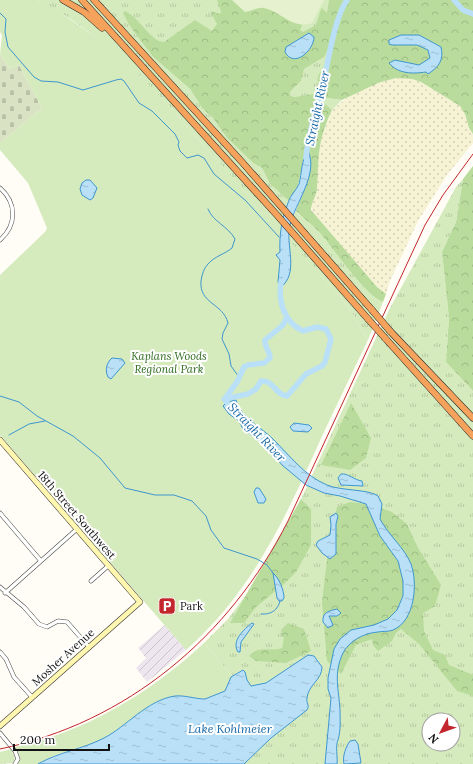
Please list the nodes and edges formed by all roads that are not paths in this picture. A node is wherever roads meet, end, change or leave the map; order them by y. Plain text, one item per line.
1 (63, 0) edge
2 (82, 0) edge
3 (94, 0) edge
4 (156, 81) junction
5 (0, 188) edge
6 (0, 240) edge
7 (450, 411) junction
8 (473, 417) edge
9 (473, 436) edge
10 (0, 440) edge
11 (473, 442) edge
12 (0, 513) edge
13 (77, 529) junction
14 (41, 561) junction
15 (108, 566) junction
16 (91, 581) dead end
17 (0, 587) edge
18 (5, 593) junction
19 (140, 602) joint
20 (89, 647) junction
21 (0, 652) edge
22 (32, 698) junction
23 (0, 726) edge
24 (0, 733) edge
25 (14, 764) edge

1 - 4 highway
2 - 4 highway
3 - 8 highway, bridge
4 - 7 highway, bridge
5 - 6 street
7 - 9 highway
7 - 11 highway
10 - 13 street, 18th Street Southwest
12 - 14 street
13 - 14 street
13 - 15 street, 18th Street Southwest
14 - 18 street
15 - 16 street
15 - 19 street, 18th Street Southwest
17 - 18 street
18 - 20 street
19 - 20 street, Mosher Avenue
20 - 22 street, Mosher Avenue
21 - 22 street
22 - 23 street, Mosher Avenue
24 - 25 street

